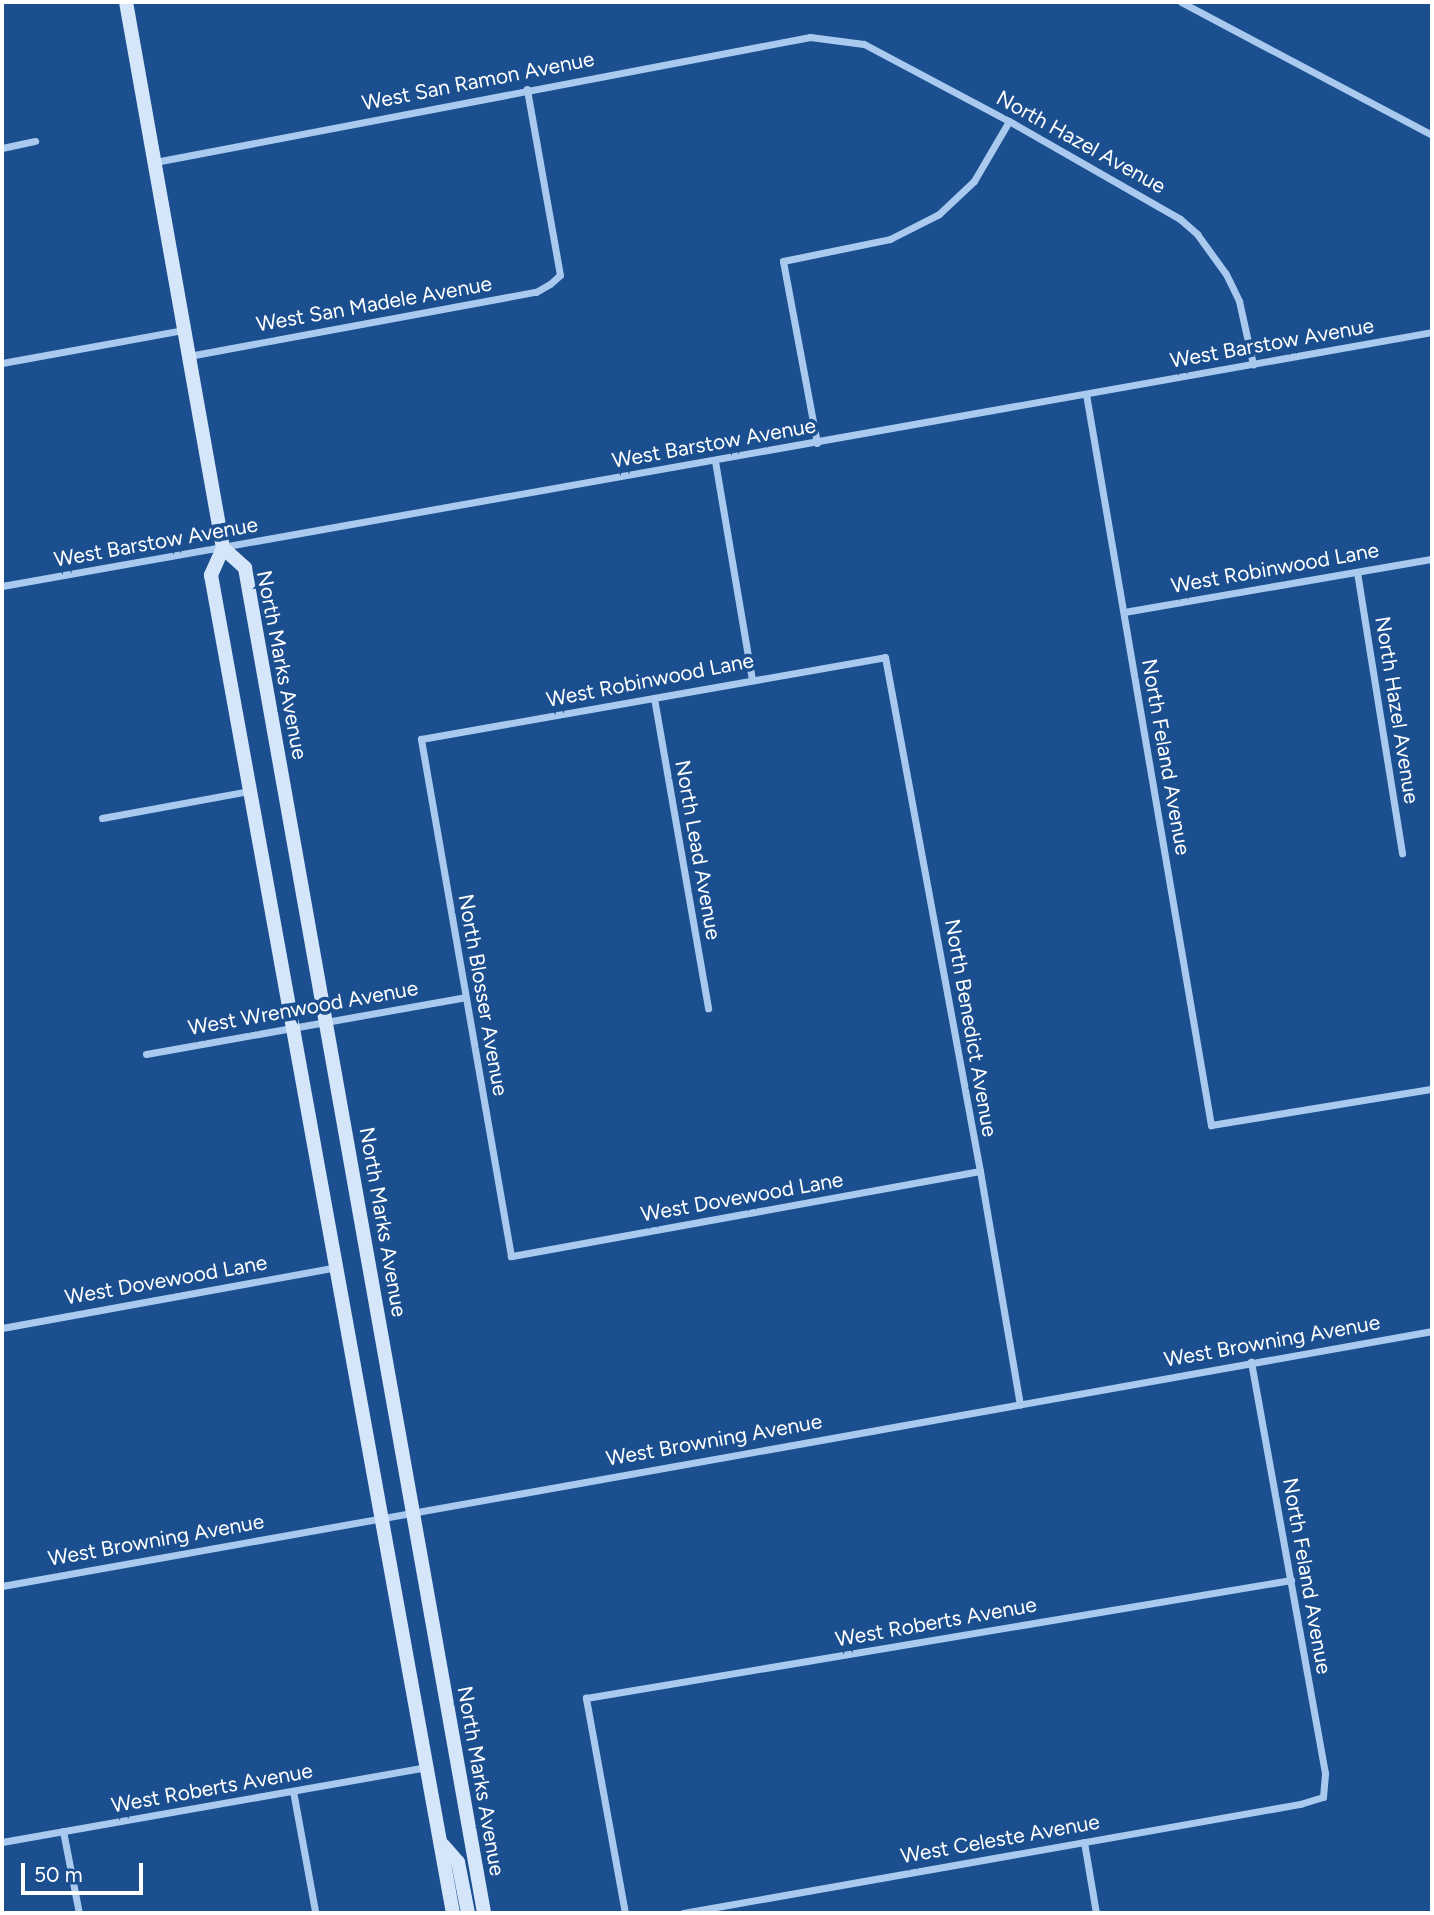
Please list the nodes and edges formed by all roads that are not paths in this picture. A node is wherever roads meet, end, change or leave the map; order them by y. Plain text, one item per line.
1 (126, 2) edge
2 (1181, 2) edge
3 (810, 37) joint
4 (527, 89) junction
5 (1009, 121) junction
6 (1432, 135) edge
7 (35, 141) dead end
8 (2, 148) edge
9 (154, 163) junction
10 (184, 330) junction
11 (1432, 332) edge
12 (189, 356) junction
13 (2, 363) edge
14 (1253, 364) junction
15 (1086, 394) junction
16 (817, 443) junction
17 (715, 461) junction
18 (223, 548) junction
19 (1432, 559) edge
20 (1357, 572) junction
21 (2, 586) edge
22 (1124, 612) junction
23 (885, 657) joint
24 (752, 678) junction
25 (654, 698) junction
26 (421, 739) joint
27 (250, 791) junction
28 (102, 818) dead end
29 (1402, 853) dead end
30 (465, 997) junction
31 (708, 1008) dead end
32 (326, 1021) junction
33 (293, 1027) junction
34 (146, 1054) dead end
35 (1432, 1089) edge
36 (980, 1171) junction
37 (511, 1256) joint
38 (337, 1267) junction
39 (2, 1328) edge
40 (1432, 1331) edge
41 (1251, 1362) junction
42 (1020, 1405) junction
43 (412, 1512) junction
44 (383, 1517) junction
45 (1290, 1580) junction
46 (2, 1586) edge
47 (428, 1767) junction
48 (293, 1791) junction
49 (1323, 1797) joint
50 (63, 1831) junction
51 (2, 1842) edge
52 (1084, 1842) junction
53 (442, 1844) junction
54 (315, 1910) dead end
55 (79, 1913) edge
56 (453, 1913) edge
57 (468, 1913) edge
58 (484, 1913) edge
59 (625, 1913) edge
60 (683, 1913) edge
61 (1096, 1913) edge

1 - 9 main road
2 - 6 street
3 - 4 street, West San Ramon Avenue
3 - 5 street, North Hazel Avenue
4 - 9 street, West San Ramon Avenue
4 - 12 street, West San Madele Avenue
5 - 14 street, North Hazel Avenue
5 - 16 street
7 - 8 street
9 - 10 main road
10 - 12 main road
10 - 13 street
11 - 14 street, West Barstow Avenue
12 - 18 main road
14 - 15 street, West Barstow Avenue
15 - 16 street, West Barstow Avenue
15 - 22 street, North Feland Avenue
16 - 17 street, West Barstow Avenue
17 - 18 street, West Barstow Avenue
17 - 24 street
18 - 21 street, West Barstow Avenue
18 - 27 main road
18 - 32 main road, North Marks Avenue
19 - 20 street, West Robinwood Lane
20 - 22 street, West Robinwood Lane
20 - 29 street, North Hazel Avenue
22 - 35 street, North Feland Avenue
23 - 24 street, West Robinwood Lane
23 - 36 street, North Benedict Avenue
24 - 25 street, West Robinwood Lane
25 - 26 street, West Robinwood Lane
25 - 31 street, North Lead Avenue
26 - 30 street, North Blosser Avenue
27 - 28 street
27 - 33 main road
30 - 32 street, West Wrenwood Avenue
30 - 37 street, North Blosser Avenue
32 - 33 street, West Wrenwood Avenue
32 - 43 main road, North Marks Avenue
33 - 34 street, West Wrenwood Avenue
33 - 38 main road
36 - 37 street, West Dovewood Lane
36 - 42 street, North Benedict Avenue
38 - 39 street, West Dovewood Lane
38 - 44 main road
40 - 41 street, West Browning Avenue
41 - 42 street, West Browning Avenue
41 - 45 street, North Feland Avenue
42 - 43 street, West Browning Avenue
43 - 44 street, West Browning Avenue
43 - 58 main road, North Marks Avenue
44 - 46 street, West Browning Avenue
44 - 47 main road
45 - 49 street, North Feland Avenue
45 - 59 street, West Roberts Avenue
47 - 48 street, West Roberts Avenue
47 - 53 main road
48 - 50 street, West Roberts Avenue
48 - 54 street
49 - 52 street, West Celeste Avenue
50 - 51 street, West Roberts Avenue
50 - 55 street
52 - 60 street, West Celeste Avenue
52 - 61 street
53 - 56 main road
53 - 57 main road

